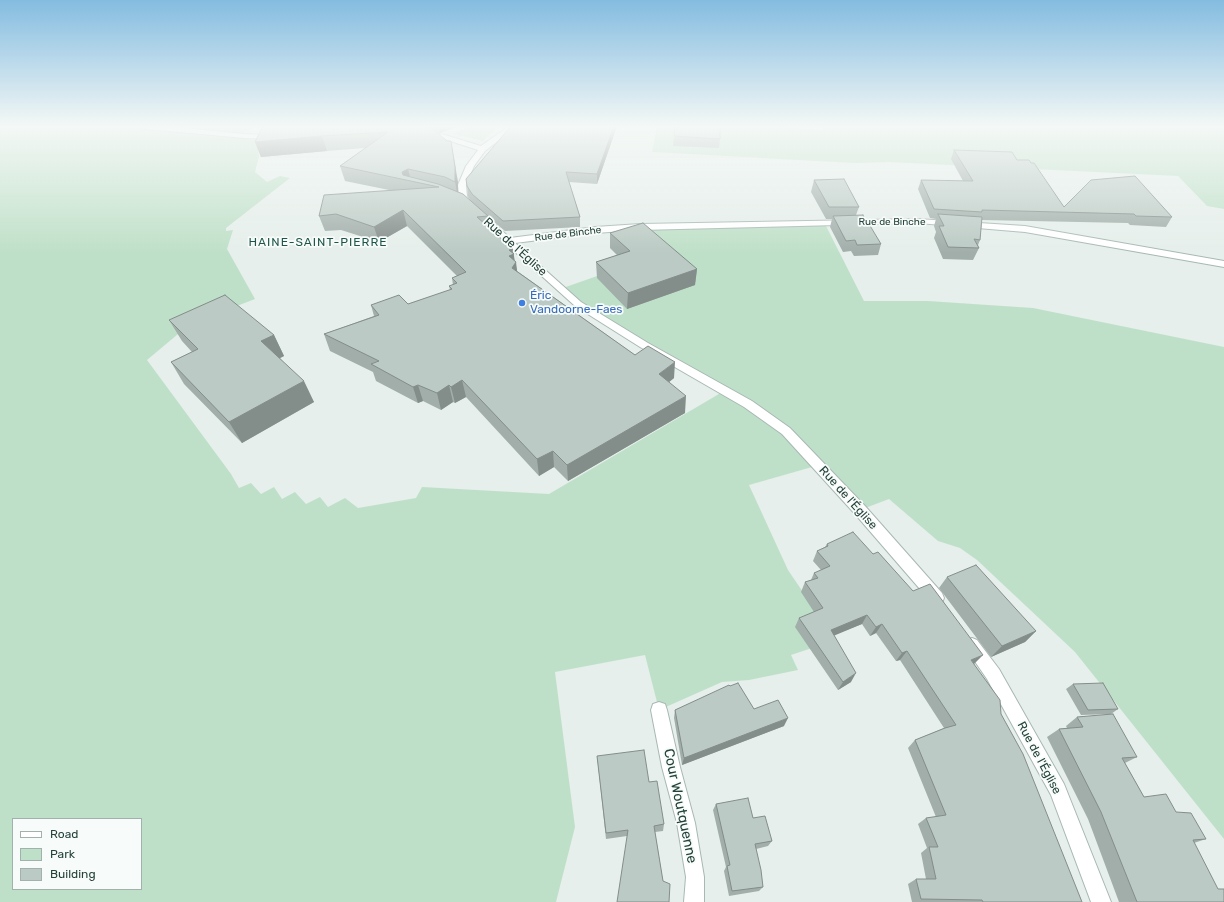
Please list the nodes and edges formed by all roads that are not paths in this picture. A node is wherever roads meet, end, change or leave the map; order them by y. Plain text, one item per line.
1 (469, 168) edge
2 (457, 201) edge
3 (469, 206) junction
4 (509, 241) junction
5 (1224, 264) edge
6 (943, 607) edge
7 (961, 631) edge
8 (659, 710) dead end
9 (694, 902) edge
10 (1101, 902) edge

1 - 3 street, Rue de l'Église
2 - 3 street, Rue de l'Église
3 - 4 street, Rue de l'Église
4 - 5 street, Rue de Binche
4 - 6 street, Rue de l'Église
7 - 10 street, Rue de l'Église
8 - 9 street, Cour Woutquenne

